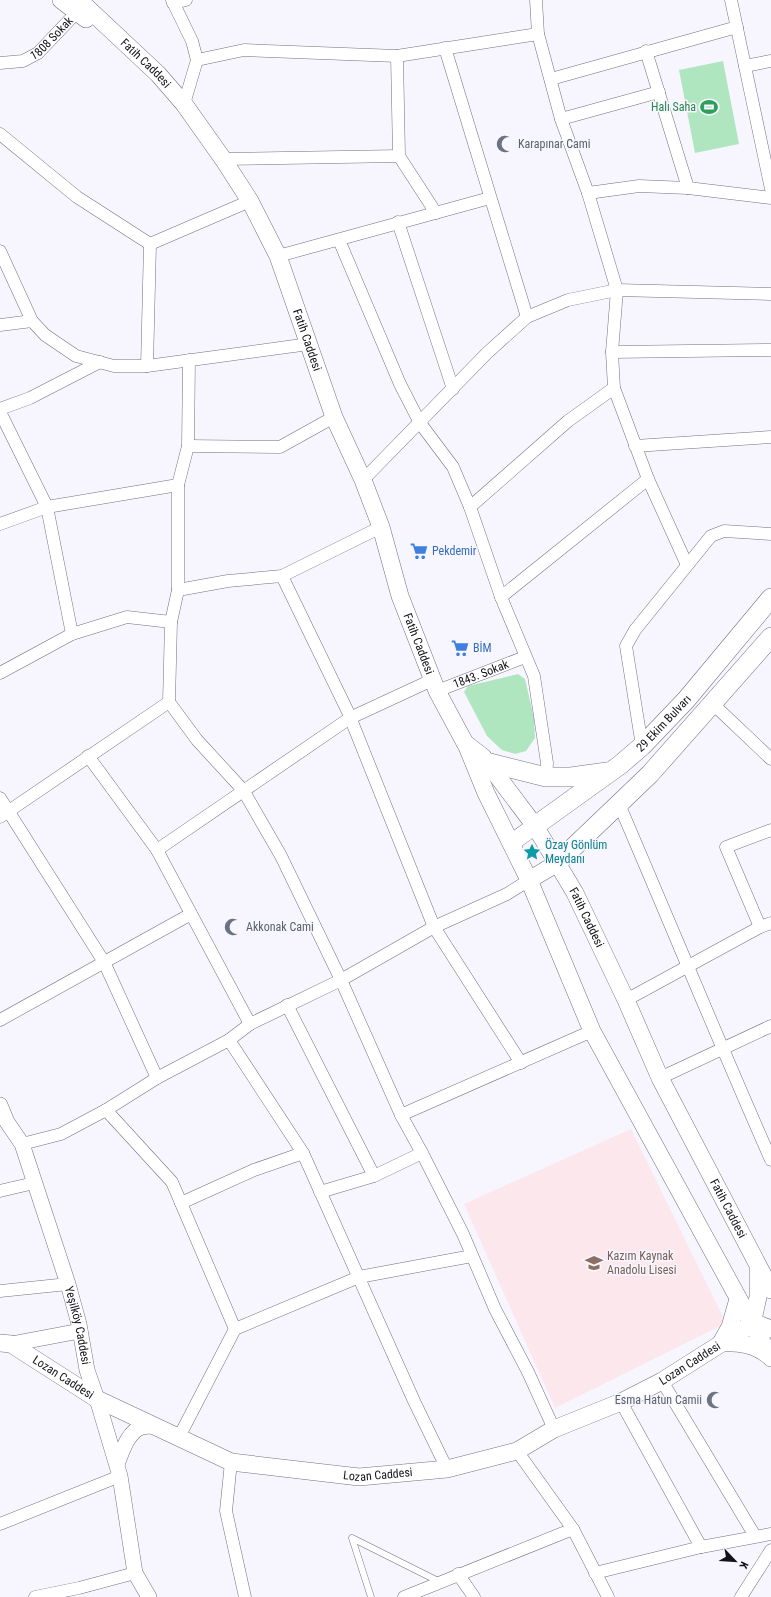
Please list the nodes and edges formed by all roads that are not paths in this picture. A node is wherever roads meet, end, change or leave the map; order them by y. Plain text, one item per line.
1 (61, 0) edge
2 (186, 0) edge
3 (536, 0) edge
4 (731, 0) edge
5 (172, 1) edge
6 (78, 6) edge
7 (737, 27) junction
8 (538, 34) junction
9 (445, 48) junction
10 (646, 51) junction
11 (397, 56) junction
12 (197, 60) junction
13 (771, 61) edge
14 (0, 63) edge
15 (746, 66) junction
16 (551, 79) junction
17 (659, 92) junction
18 (184, 104) junction
19 (561, 119) junction
20 (0, 134) edge
21 (766, 137) edge
22 (399, 156) junction
23 (223, 159) junction
24 (688, 188) junction
25 (771, 189) edge
26 (588, 193) junction
27 (490, 198) junction
28 (771, 198) edge
29 (250, 201) junction
30 (436, 213) junction
31 (398, 222) junction
32 (339, 240) junction
33 (150, 244) junction
34 (0, 251) edge
35 (278, 256) junction
36 (617, 290) junction
37 (771, 294) edge
38 (528, 317) junction
39 (32, 321) junction
40 (0, 325) edge
41 (309, 344) junction
42 (771, 350) edge
43 (612, 352) junction
44 (189, 360) junction
45 (100, 362) junction
46 (147, 366) junction
47 (614, 388) junction
48 (453, 389) junction
49 (0, 410) edge
50 (334, 417) junction
51 (420, 422) junction
52 (771, 437) edge
53 (188, 446) junction
54 (635, 446) junction
55 (648, 479) junction
56 (363, 480) junction
57 (178, 485) junction
58 (48, 507) junction
59 (470, 508) junction
60 (0, 524) edge
61 (381, 527) junction
62 (771, 534) edge
63 (687, 565) junction
64 (282, 576) junction
65 (178, 590) junction
66 (501, 598) junction
67 (771, 598) edge
68 (171, 622) junction
69 (72, 634) junction
70 (769, 643) edge
71 (525, 657) junction
72 (0, 673) edge
73 (434, 686) junction
74 (169, 702) junction
75 (713, 704) junction
76 (350, 718) junction
77 (466, 743) junction
78 (642, 746) junction
79 (88, 756) junction
80 (771, 758) edge
81 (486, 762) junction
82 (610, 771) junction
83 (546, 777) junction
84 (243, 790) junction
85 (0, 798) edge
86 (619, 804) junction
87 (4, 814) edge
88 (535, 826) junction
89 (771, 830) edge
90 (511, 843) junction
91 (157, 850) junction
92 (556, 864) junction
93 (529, 880) junction
94 (191, 914) junction
95 (766, 925) edge
96 (434, 927) junction
97 (104, 962) junction
98 (688, 966) junction
99 (341, 980) junction
100 (626, 1000) junction
101 (287, 1005) junction
102 (0, 1020) edge
103 (250, 1024) junction
104 (771, 1026) edge
105 (592, 1031) junction
106 (229, 1040) junction
107 (722, 1050) junction
108 (521, 1063) junction
109 (157, 1078) junction
110 (660, 1078) junction
111 (0, 1105) edge
112 (106, 1110) junction
113 (402, 1115) junction
114 (4, 1123) edge
115 (22, 1144) junction
116 (304, 1153) junction
117 (422, 1153) junction
118 (771, 1160) edge
119 (374, 1176) junction
120 (34, 1183) junction
121 (0, 1191) edge
122 (320, 1192) junction
123 (181, 1203) junction
124 (472, 1256) junction
125 (757, 1263) junction
126 (358, 1277) junction
127 (68, 1284) junction
128 (771, 1290) edge
129 (0, 1292) edge
130 (738, 1299) junction
131 (752, 1324) junction
132 (236, 1329) junction
133 (771, 1329) edge
134 (80, 1331) junction
135 (721, 1343) junction
136 (6, 1344) edge
137 (771, 1358) edge
138 (662, 1380) junction
139 (97, 1399) junction
140 (621, 1402) junction
141 (155, 1426) junction
142 (554, 1429) junction
143 (179, 1437) junction
144 (517, 1451) junction
145 (231, 1462) junction
146 (447, 1469) junction
147 (118, 1470) junction
148 (1, 1522) edge
149 (573, 1529) junction
150 (771, 1534) edge
151 (755, 1536) junction
152 (701, 1547) junction
153 (771, 1550) edge
154 (135, 1573) junction
155 (595, 1573) junction
156 (458, 1574) junction
157 (440, 1582) junction
158 (40, 1596) edge
159 (149, 1597) edge
160 (245, 1597) edge
161 (371, 1597) edge
162 (404, 1597) edge
163 (474, 1597) edge
164 (608, 1597) edge
165 (741, 1597) edge

1 - 6 main road, Fatih Caddesi
2 - 5 street
3 - 8 street
4 - 7 street
5 - 12 street
6 - 14 street, 1808 Sokak
6 - 18 main road, Fatih Caddesi
7 - 10 street
7 - 15 street
8 - 9 street
8 - 16 street
9 - 11 street
9 - 27 street
10 - 16 street
10 - 17 street
11 - 12 street
11 - 22 street
12 - 18 street
13 - 15 street
15 - 21 street
16 - 19 street
17 - 19 street
17 - 24 street
18 - 23 main road, Fatih Caddesi
19 - 26 street
20 - 33 street
21 - 25 street
22 - 23 street
22 - 30 street
23 - 29 main road, Fatih Caddesi
24 - 26 street
24 - 28 street
26 - 36 street
27 - 30 street
27 - 38 street
29 - 33 street
29 - 35 main road, Fatih Caddesi
30 - 31 street
31 - 32 street
31 - 48 street
32 - 35 street
32 - 51 street
33 - 46 street
34 - 39 street
35 - 41 main road, Fatih Caddesi
36 - 37 street
36 - 38 street
36 - 43 street
38 - 48 street
39 - 40 street
39 - 45 street
41 - 44 street
41 - 50 main road, Fatih Caddesi
42 - 43 street
43 - 47 street
44 - 46 street
44 - 53 street
45 - 46 street
45 - 49 street
47 - 54 street
47 - 59 street
48 - 51 street
49 - 58 street
50 - 53 street
50 - 56 main road, Fatih Caddesi
51 - 56 street
51 - 59 street
52 - 54 street
53 - 57 street
54 - 55 street
55 - 63 street
55 - 66 street
56 - 61 main road, Fatih Caddesi
57 - 58 street
57 - 65 street
58 - 60 street
58 - 69 street
59 - 66 street
61 - 64 street
61 - 73 main road, Fatih Caddesi
62 - 63 street
63 - 78 street
64 - 65 street
64 - 76 street
65 - 68 street
66 - 71 street
67 - 78 main road, 29 Ekim Bulvarı
68 - 69 street
68 - 74 street
69 - 72 street
70 - 75 main road, 29 Ekim Bulvarı
71 - 73 street, 1843. Sokak
71 - 83 street
73 - 76 street, 1843. Sokak
73 - 77 main road, Fatih Caddesi
74 - 79 street
74 - 84 street
75 - 80 street
75 - 86 main road, 29 Ekim Bulvarı
76 - 84 street, 1843. Sokak
76 - 96 street
77 - 81 main road, Fatih Caddesi
77 - 90 main road
78 - 82 main road, 29 Ekim Bulvarı
79 - 87 street
79 - 91 street
81 - 83 main road
81 - 88 main road, Fatih Caddesi
82 - 83 main road
82 - 88 main road, 29 Ekim Bulvarı
84 - 91 street, 1843. Sokak
84 - 99 street
85 - 87 street
86 - 92 main road, 29 Ekim Bulvarı
86 - 98 street
87 - 97 street
88 - 90 main road
88 - 92 main road, Fatih Caddesi
89 - 95 street
90 - 93 main road
91 - 94 street
92 - 93 main road
92 - 100 main road, Fatih Caddesi
93 - 96 street
93 - 105 main road
94 - 97 street
94 - 103 street
95 - 98 street
96 - 99 street
96 - 108 street
97 - 102 street
97 - 109 street
98 - 100 street
98 - 107 street
99 - 101 street
99 - 113 street
100 - 110 main road, Fatih Caddesi
101 - 103 street
101 - 119 street
103 - 106 street
104 - 107 street
105 - 108 street
105 - 130 main road
106 - 109 street
106 - 116 street
107 - 110 street
107 - 118 street
108 - 113 street
109 - 112 street
110 - 125 main road, Fatih Caddesi
111 - 114 street, Yeşilköy Caddesi
112 - 115 street
112 - 123 street
113 - 117 street
114 - 115 street, Yeşilköy Caddesi
115 - 120 street, Yeşilköy Caddesi
116 - 122 street
116 - 123 street
117 - 119 street
117 - 124 street
119 - 122 street
120 - 121 street
120 - 127 street, Yeşilköy Caddesi
122 - 126 street
123 - 132 street
124 - 126 street
124 - 142 street
125 - 128 main road, Fatih Caddesi
125 - 131 main road
126 - 132 street
126 - 146 street
127 - 129 street
127 - 134 street, Yeşilköy Caddesi
130 - 131 main road
130 - 135 main road
131 - 133 main road
131 - 135 main road, Lozan Caddesi
131 - 137 main road
132 - 143 street
134 - 136 street
134 - 139 street, Yeşilköy Caddesi
135 - 137 main road
135 - 138 main road, Lozan Caddesi
136 - 139 main road, Lozan Caddesi
138 - 140 main road, Lozan Caddesi
138 - 151 street
139 - 141 main road, Lozan Caddesi
139 - 147 street, Yeşilköy Caddesi
140 - 142 main road, Lozan Caddesi
140 - 152 street
141 - 143 main road, Lozan Caddesi
141 - 147 street
142 - 144 main road, Lozan Caddesi
143 - 145 main road, Lozan Caddesi
144 - 146 main road, Lozan Caddesi
144 - 149 street
145 - 146 main road, Lozan Caddesi
145 - 160 street
147 - 148 street
147 - 154 street, Yeşilköy Caddesi
149 - 155 street
149 - 156 street
150 - 151 street
151 - 152 street
152 - 155 street
153 - 165 street
154 - 158 street
154 - 159 street, Yeşilköy Caddesi
155 - 164 street
156 - 157 street
156 - 163 street
157 - 161 lane
157 - 162 street

